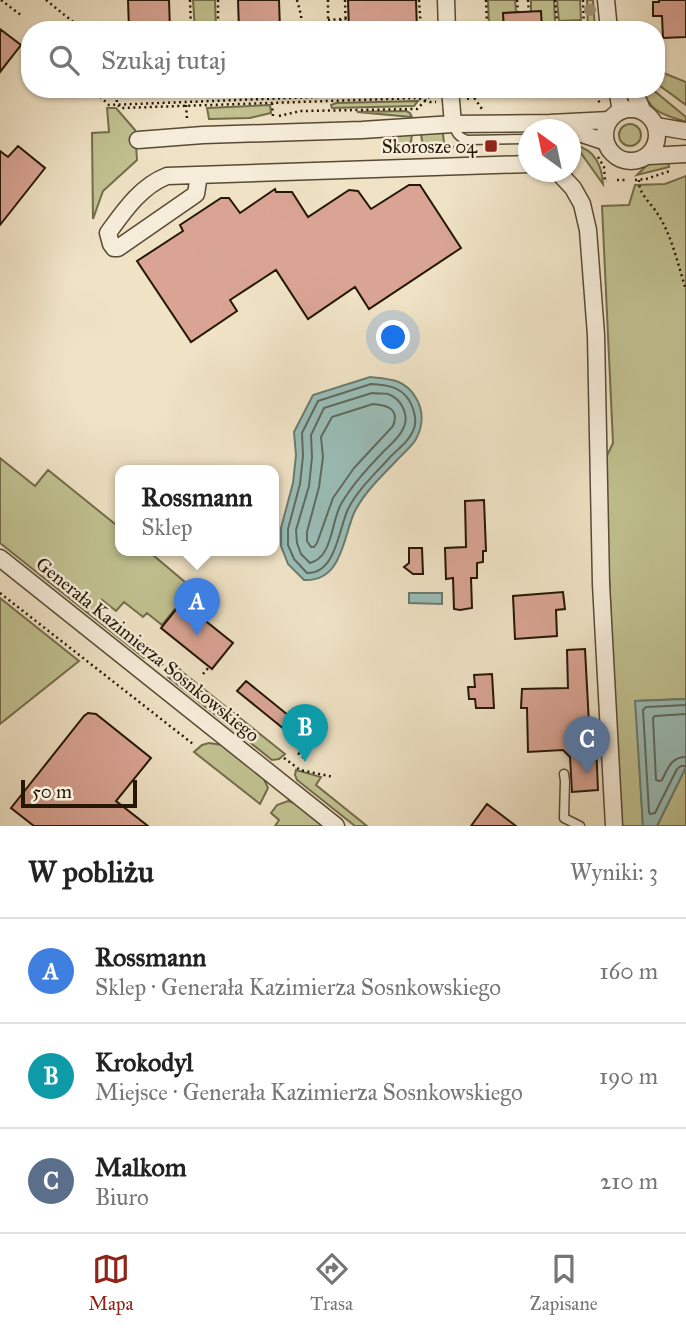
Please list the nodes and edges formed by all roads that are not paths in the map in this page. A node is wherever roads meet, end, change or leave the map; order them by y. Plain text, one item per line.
1 (446, 0) edge
2 (606, 0) edge
3 (447, 21) edge
4 (608, 21) edge
5 (456, 98) edge
6 (616, 98) edge
7 (638, 98) edge
8 (643, 112) junction
9 (615, 116) junction
10 (453, 124) junction
11 (581, 124) edge
12 (518, 126) edge
13 (656, 126) junction
14 (686, 131) edge
15 (581, 137) edge
16 (138, 139) dead end
17 (518, 139) edge
18 (599, 146) junction
19 (648, 156) junction
20 (681, 161) edge
21 (518, 164) edge
22 (199, 175) junction
23 (567, 182) edge
24 (126, 208) junction
25 (143, 230) junction
26 (0, 558) edge
27 (564, 774) dead end
28 (336, 826) edge
29 (580, 826) edge
30 (614, 826) edge

1 - 3 street
2 - 4 street
5 - 10 street
6 - 9 street
7 - 8 street
8 - 9 street
8 - 13 street
9 - 11 street
9 - 18 street
10 - 12 street
10 - 16 street
10 - 17 lane
13 - 14 street
13 - 19 street
15 - 18 street
18 - 19 street
19 - 20 street
21 - 22 street
22 - 24 street
22 - 25 street
23 - 30 street
24 - 25 street
24 - 25 street
26 - 28 street, Generała Kazimierza Sosnkowskiego
27 - 29 lane

